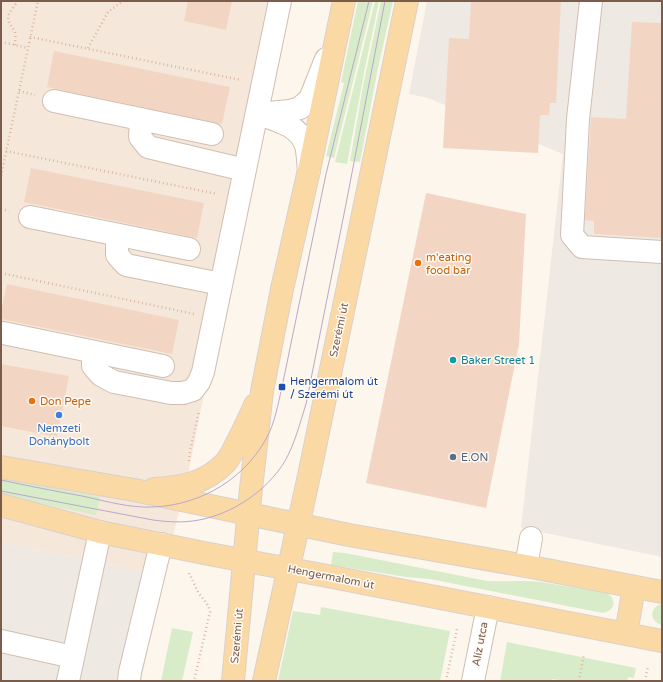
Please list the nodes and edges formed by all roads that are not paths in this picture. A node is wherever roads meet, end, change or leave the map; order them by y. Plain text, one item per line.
1 (280, 1) edge
2 (344, 1) edge
3 (407, 1) edge
4 (591, 1) edge
5 (338, 30) junction
6 (47, 99) road end
7 (257, 114) junction
8 (141, 119) junction
9 (212, 134) dead end
10 (245, 170) junction
11 (310, 170) junction
12 (30, 217) dead end
13 (117, 235) junction
14 (189, 249) dead end
15 (662, 252) edge
16 (221, 284) junction
17 (3, 333) dead end
18 (93, 352) junction
19 (163, 366) dead end
20 (262, 391) junction
21 (1, 467) edge
22 (134, 490) junction
23 (1, 505) edge
24 (248, 514) junction
25 (298, 524) junction
26 (100, 532) junction
27 (531, 538) dead end
28 (161, 544) junction
29 (244, 560) junction
30 (526, 566) junction
31 (289, 569) junction
32 (634, 587) junction
33 (662, 592) edge
34 (488, 607) junction
35 (626, 634) junction
36 (1, 641) edge
37 (662, 641) edge
38 (73, 656) junction
39 (68, 681) edge
40 (129, 681) edge
41 (233, 681) edge
42 (264, 681) edge
43 (473, 681) edge

1 - 7 street
2 - 5 main road, Szerémi út
3 - 25 main road, Szerémi út
4 - 15 street
5 - 7 street
5 - 11 main road, Szerémi út
6 - 8 street
7 - 10 street
7 - 11 street
8 - 9 street
8 - 10 street
10 - 16 street
11 - 20 main road, Szerémi út
12 - 13 street
13 - 14 street
13 - 16 street
16 - 18 street
17 - 18 street
18 - 19 street
20 - 22 main road
20 - 24 main road, Szerémi út
21 - 22 main road
22 - 24 main road
23 - 26 main road, Hengermalom út
24 - 25 main road
24 - 29 main road, Szerémi út
25 - 30 main road
25 - 31 main road, Szerémi út
26 - 28 main road, Hengermalom út
26 - 38 street
27 - 30 street
28 - 29 main road, Hengermalom út
28 - 40 street
29 - 31 main road, Hengermalom út
29 - 41 main road, Szerémi út
30 - 32 main road
31 - 34 main road, Hengermalom út
31 - 42 main road, Szerémi út
32 - 33 main road
32 - 35 main road
34 - 35 main road, Hengermalom út
34 - 43 street, Alíz utca
35 - 37 main road, Hengermalom út
36 - 38 street
38 - 39 street

